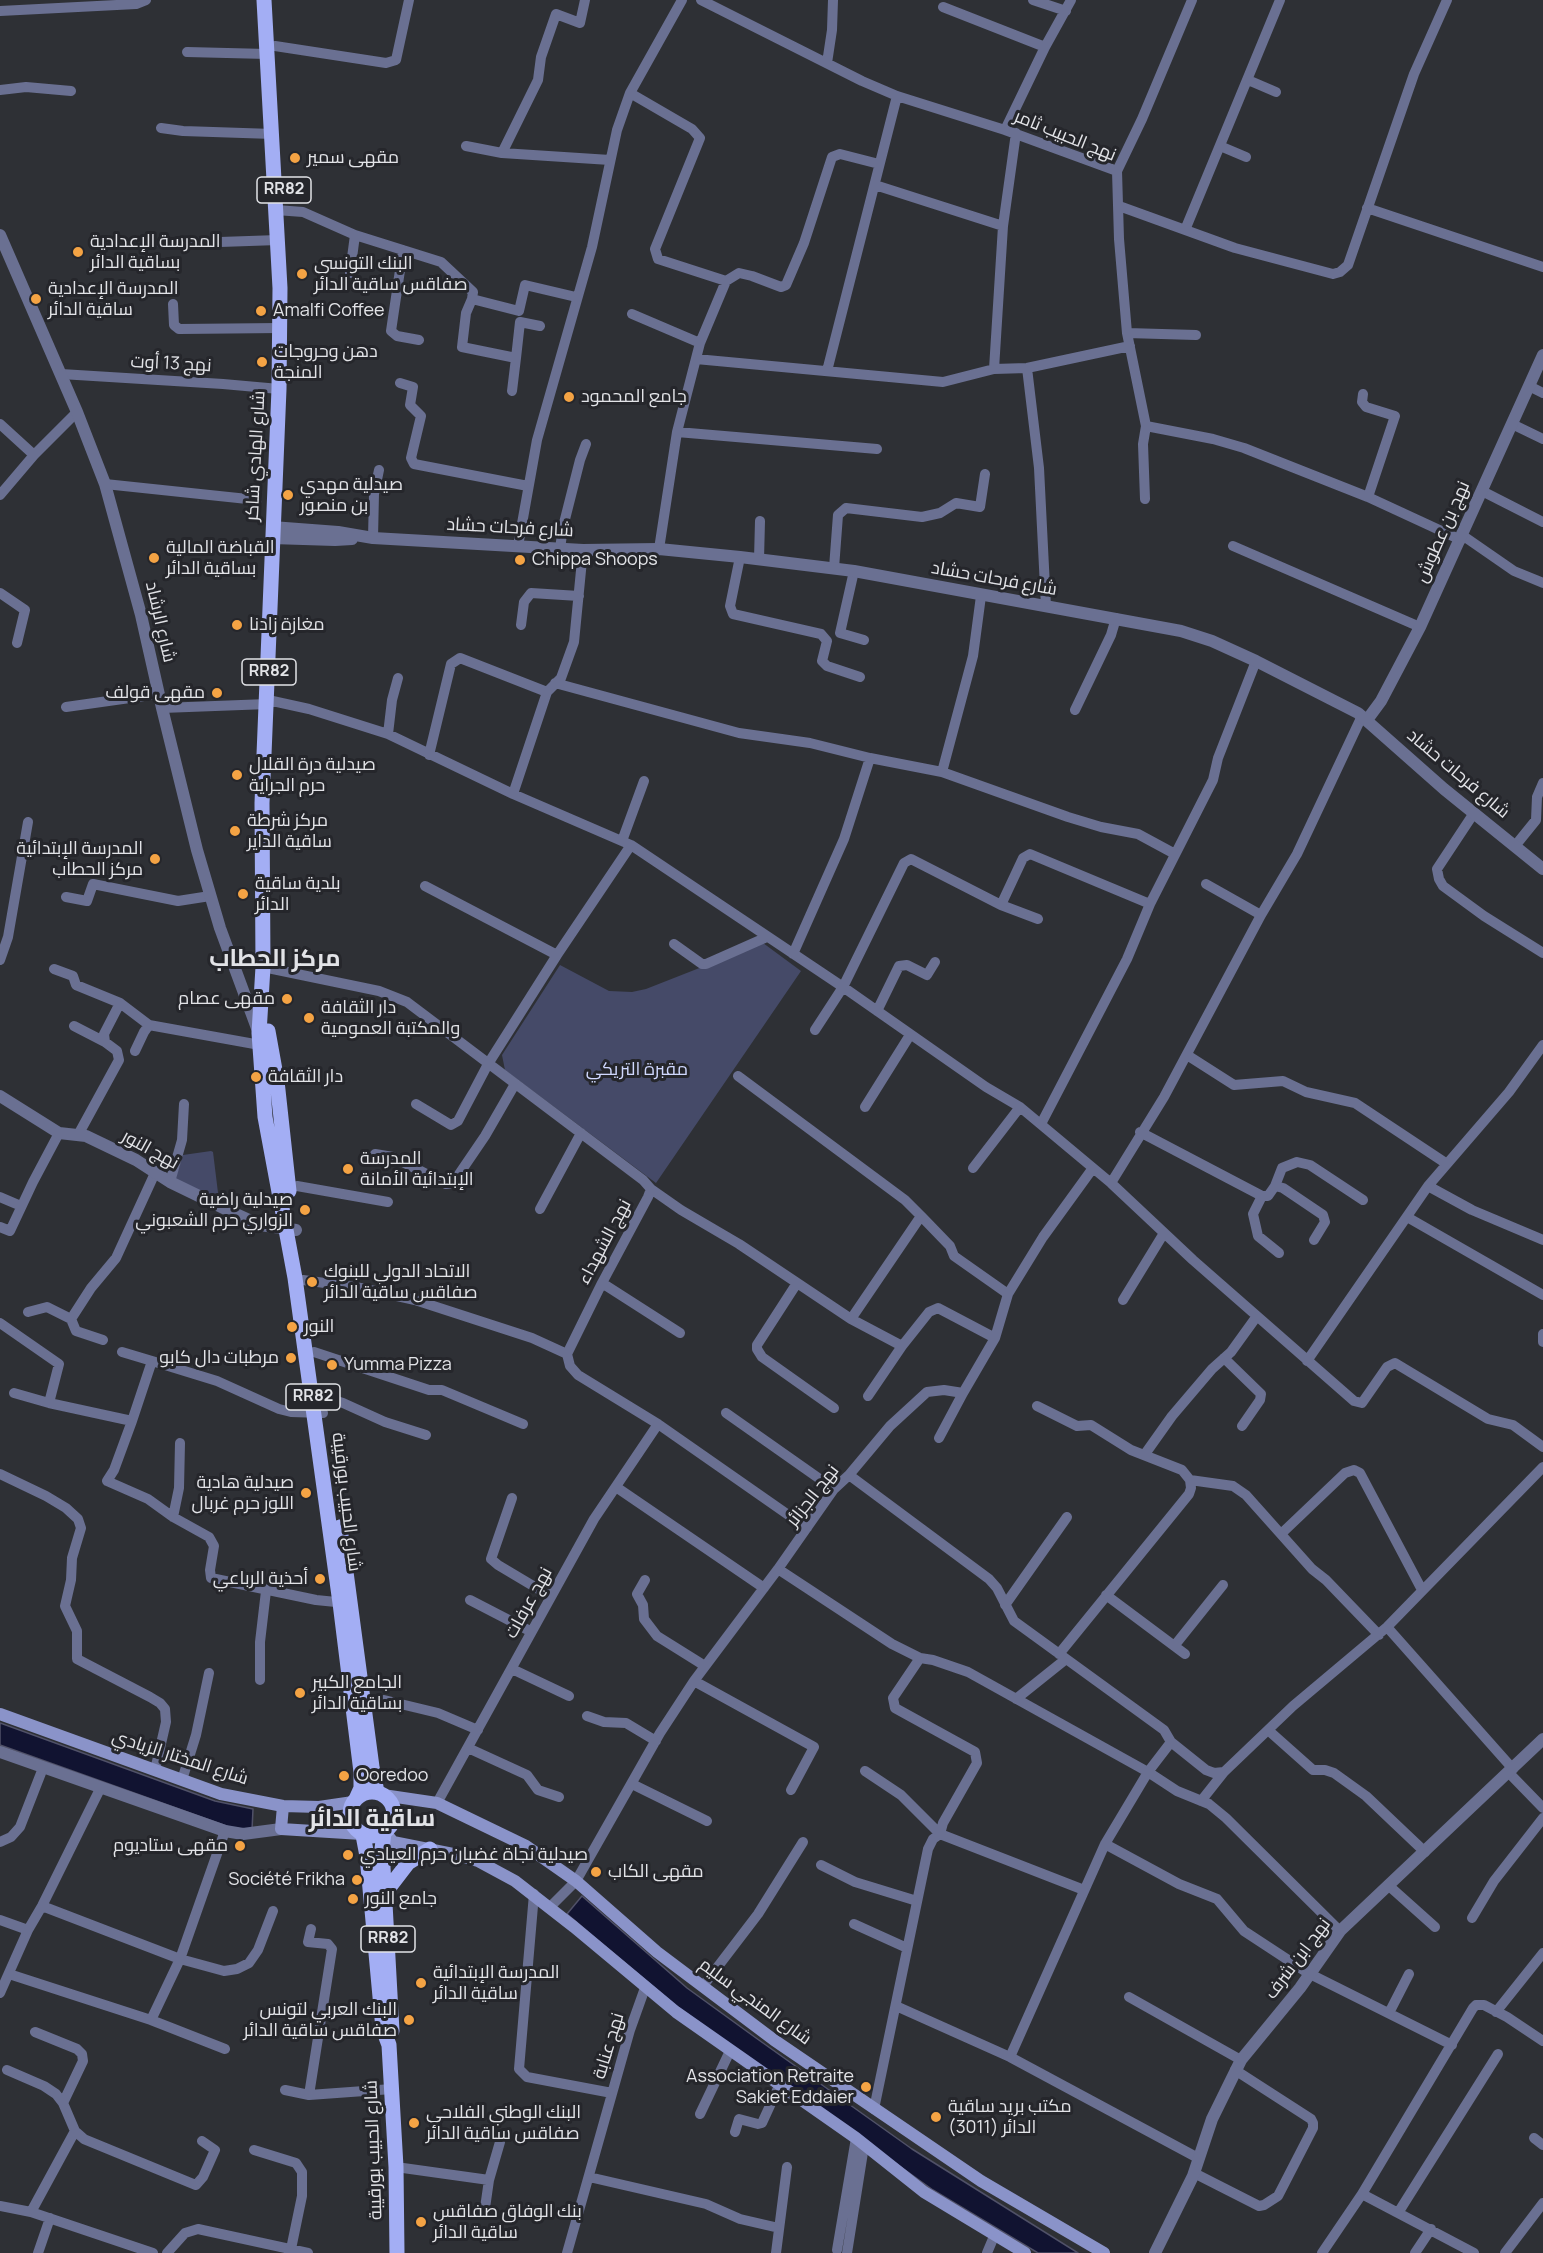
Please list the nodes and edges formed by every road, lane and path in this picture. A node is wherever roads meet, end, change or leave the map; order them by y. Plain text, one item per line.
1 (146, 0) edge
2 (264, 0) edge
3 (272, 0) edge
4 (410, 0) edge
5 (585, 0) edge
6 (682, 0) edge
7 (701, 0) edge
8 (833, 0) edge
9 (1033, 0) edge
10 (1071, 0) edge
11 (1192, 0) edge
12 (1280, 0) edge
13 (1447, 0) edge
14 (943, 7) dead end
15 (0, 11) edge
16 (1066, 11) junction
17 (1045, 47) junction
18 (271, 50) junction
19 (187, 52) dead end
20 (827, 63) junction
21 (1248, 80) junction
22 (0, 90) edge
23 (71, 91) dead end
24 (274, 92) junction
25 (630, 93) junction
26 (1276, 93) dead end
27 (897, 96) junction
28 (161, 128) dead end
29 (1010, 131) junction
30 (273, 134) junction
31 (466, 146) dead end
32 (1220, 146) junction
33 (502, 153) junction
34 (278, 154) junction
35 (1246, 157) dead end
36 (610, 160) junction
37 (879, 164) junction
38 (1117, 171) junction
39 (875, 185) junction
40 (1119, 206) junction
41 (1367, 208) junction
42 (280, 210) junction
43 (1003, 226) junction
44 (1185, 230) junction
45 (0, 235) edge
46 (355, 235) junction
47 (278, 240) junction
48 (162, 244) dead end
49 (403, 250) junction
50 (1543, 267) edge
51 (350, 273) dead end
52 (726, 281) junction
53 (576, 297) junction
54 (472, 299) junction
55 (173, 304) dead end
56 (632, 314) dead end
57 (540, 327) dead end
58 (280, 328) junction
59 (1127, 333) junction
60 (1196, 335) dead end
61 (420, 340) dead end
62 (700, 343) junction
63 (1130, 346) junction
64 (1543, 355) edge
65 (516, 358) junction
66 (696, 359) junction
67 (1027, 368) junction
68 (994, 369) junction
69 (827, 371) junction
70 (61, 374) junction
71 (279, 383) junction
72 (400, 383) dead end
73 (1529, 386) junction
74 (512, 391) dead end
75 (1543, 393) edge
76 (1363, 394) dead end
77 (77, 412) junction
78 (0, 424) edge
79 (1512, 424) junction
80 (1146, 426) junction
81 (677, 432) junction
82 (1543, 440) edge
83 (586, 444) dead end
84 (877, 449) dead end
85 (34, 454) junction
86 (379, 470) dead end
87 (986, 474) dead end
88 (5, 480) edge
89 (105, 484) junction
90 (528, 486) junction
91 (1482, 491) junction
92 (0, 495) edge
93 (1368, 497) junction
94 (1145, 499) dead end
95 (257, 500) dead end
96 (760, 521) dead end
97 (1543, 522) edge
98 (272, 532) junction
99 (369, 538) junction
100 (1462, 538) junction
101 (518, 546) junction
102 (1233, 546) dead end
103 (560, 549) junction
104 (659, 549) junction
105 (583, 550) junction
106 (740, 557) junction
107 (759, 560) junction
108 (834, 568) junction
109 (854, 572) junction
110 (1543, 583) edge
111 (0, 593) edge
112 (981, 596) junction
113 (579, 597) junction
114 (1046, 607) junction
115 (1116, 618) junction
116 (521, 625) dead end
117 (1420, 627) junction
118 (864, 640) dead end
119 (17, 643) dead end
120 (1256, 661) junction
121 (860, 677) dead end
122 (398, 678) dead end
123 (551, 688) junction
124 (159, 694) junction
125 (268, 702) junction
126 (66, 707) dead end
127 (162, 708) junction
128 (1075, 710) dead end
129 (1364, 718) junction
130 (388, 734) junction
131 (429, 755) junction
132 (870, 758) junction
133 (942, 772) junction
134 (644, 782) dead end
135 (1543, 783) edge
136 (513, 794) junction
137 (1474, 813) junction
138 (28, 822) dead end
139 (626, 843) junction
140 (1515, 846) junction
141 (1175, 854) junction
142 (1543, 868) edge
143 (1206, 884) dead end
144 (425, 886) dead end
145 (210, 896) junction
146 (66, 897) dead end
147 (1150, 904) junction
148 (1001, 905) junction
149 (1261, 915) junction
150 (1038, 919) dead end
151 (4, 936) edge
152 (767, 937) junction
153 (674, 944) dead end
154 (1543, 953) edge
155 (793, 954) junction
156 (557, 955) junction
157 (0, 960) edge
158 (935, 962) dead end
159 (263, 967) junction
160 (54, 969) dead end
161 (843, 987) junction
162 (120, 1003) junction
163 (877, 1011) junction
164 (150, 1025) junction
165 (74, 1026) dead end
166 (815, 1030) dead end
167 (263, 1031) junction
168 (910, 1035) junction
169 (105, 1042) junction
170 (1543, 1045) edge
171 (135, 1051) dead end
172 (1187, 1055) junction
173 (488, 1064) junction
174 (738, 1076) dead end
175 (515, 1084) junction
176 (0, 1096) edge
177 (184, 1104) dead end
178 (416, 1104) dead end
179 (865, 1107) dead end
180 (1020, 1107) junction
181 (1041, 1124) junction
182 (1140, 1132) junction
183 (60, 1133) junction
184 (581, 1133) junction
185 (78, 1135) junction
186 (375, 1154) dead end
187 (1447, 1164) junction
188 (973, 1167) dead end
189 (1093, 1168) junction
190 (155, 1173) junction
191 (170, 1182) junction
192 (1111, 1183) junction
193 (1275, 1186) junction
194 (1428, 1186) junction
195 (289, 1188) junction
196 (651, 1189) junction
197 (1262, 1196) junction
198 (0, 1197) edge
199 (1363, 1200) dead end
200 (388, 1202) dead end
201 (21, 1206) junction
202 (540, 1209) dead end
203 (921, 1216) junction
204 (1407, 1217) junction
205 (0, 1227) edge
206 (292, 1229) junction
207 (1164, 1233) junction
208 (1314, 1240) dead end
209 (1543, 1240) edge
210 (1279, 1253) dead end
211 (303, 1280) junction
212 (602, 1283) junction
213 (797, 1283) junction
214 (1008, 1294) junction
215 (1543, 1295) edge
216 (1123, 1300) dead end
217 (28, 1312) dead end
218 (1257, 1316) junction
219 (71, 1319) junction
220 (851, 1319) junction
221 (0, 1323) edge
222 (680, 1333) dead end
223 (1543, 1334) edge
224 (995, 1338) junction
225 (104, 1340) dead end
226 (1543, 1341) edge
227 (902, 1346) junction
228 (314, 1352) junction
229 (122, 1353) dead end
230 (567, 1354) junction
231 (1224, 1358) junction
232 (152, 1360) junction
233 (1307, 1361) junction
234 (14, 1393) dead end
235 (963, 1393) junction
236 (321, 1396) junction
237 (868, 1396) dead end
238 (49, 1403) junction
239 (1037, 1406) dead end
240 (834, 1408) dead end
241 (319, 1413) junction
242 (726, 1413) dead end
243 (132, 1421) junction
244 (524, 1424) dead end
245 (658, 1424) junction
246 (1242, 1426) dead end
247 (426, 1435) dead end
248 (939, 1438) dead end
249 (180, 1443) dead end
250 (1543, 1447) edge
251 (1145, 1454) junction
252 (1543, 1467) edge
253 (0, 1474) edge
254 (849, 1475) junction
255 (1190, 1480) junction
256 (616, 1487) junction
257 (834, 1490) junction
258 (512, 1498) dead end
259 (173, 1517) junction
260 (1068, 1517) dead end
261 (807, 1528) junction
262 (1282, 1533) junction
263 (778, 1569) junction
264 (645, 1580) dead end
265 (1223, 1586) dead end
266 (764, 1588) junction
267 (266, 1590) junction
268 (1422, 1590) junction
269 (1106, 1595) junction
270 (550, 1596) junction
271 (470, 1600) dead end
272 (346, 1603) junction
273 (1005, 1605) junction
274 (530, 1631) junction
275 (1383, 1631) junction
276 (1175, 1645) junction
277 (1185, 1654) dead end
278 (1063, 1656) junction
279 (920, 1658) junction
280 (705, 1666) junction
281 (512, 1669) junction
282 (209, 1673) dead end
283 (260, 1680) dead end
284 (694, 1681) junction
285 (569, 1696) dead end
286 (1016, 1699) junction
287 (384, 1700) dead end
288 (0, 1714) edge
289 (587, 1716) dead end
290 (478, 1730) junction
291 (1268, 1730) junction
292 (1543, 1739) edge
293 (656, 1741) junction
294 (1171, 1742) junction
295 (468, 1748) junction
296 (0, 1752) edge
297 (43, 1768) junction
298 (155, 1770) junction
299 (865, 1771) dead end
300 (1511, 1771) junction
301 (1148, 1772) junction
302 (1224, 1772) junction
303 (182, 1780) junction
304 (633, 1784) junction
305 (100, 1789) junction
306 (790, 1790) dead end
307 (380, 1794) junction
308 (559, 1797) dead end
309 (355, 1800) junction
310 (1201, 1801) junction
311 (437, 1803) junction
312 (283, 1806) junction
313 (1543, 1808) edge
314 (1543, 1818) edge
315 (707, 1821) dead end
316 (281, 1829) junction
317 (225, 1832) junction
318 (385, 1833) junction
319 (363, 1834) junction
320 (940, 1834) junction
321 (0, 1842) edge
322 (803, 1842) dead end
323 (1105, 1844) junction
324 (430, 1849) junction
325 (1425, 1852) junction
326 (821, 1865) dead end
327 (576, 1881) junction
328 (1388, 1885) junction
329 (1084, 1890) junction
330 (385, 1893) junction
331 (534, 1894) junction
332 (917, 1901) junction
333 (42, 1906) junction
334 (550, 1907) junction
335 (273, 1911) dead end
336 (1473, 1918) dead end
337 (0, 1920) edge
338 (854, 1924) dead end
339 (1435, 1927) dead end
340 (311, 1929) dead end
341 (28, 1930) junction
342 (1340, 1931) junction
343 (907, 1948) junction
344 (1543, 1953) edge
345 (180, 1959) junction
346 (1308, 1973) junction
347 (9, 1974) junction
348 (1409, 1974) dead end
349 (703, 1986) junction
350 (645, 1988) junction
351 (0, 1993) edge
352 (1129, 1996) dead end
353 (896, 2006) junction
354 (1496, 2012) junction
355 (1389, 2013) junction
356 (151, 2020) junction
357 (35, 2032) dead end
358 (1543, 2041) edge
359 (389, 2045) junction
360 (1452, 2045) junction
361 (225, 2049) dead end
362 (730, 2051) junction
363 (1498, 2054) dead end
364 (1010, 2057) junction
365 (1238, 2065) junction
366 (7, 2070) dead end
367 (779, 2086) junction
368 (392, 2089) junction
369 (285, 2090) dead end
370 (612, 2093) junction
371 (309, 2095) junction
372 (63, 2103) junction
373 (874, 2109) junction
374 (700, 2114) dead end
375 (75, 2131) junction
376 (735, 2132) dead end
377 (1534, 2138) dead end
378 (202, 2141) dead end
379 (500, 2142) dead end
380 (860, 2142) junction
381 (1543, 2145) edge
382 (254, 2150) dead end
383 (1198, 2158) junction
384 (396, 2167) junction
385 (787, 2167) dead end
386 (1194, 2173) junction
387 (589, 2177) junction
388 (489, 2180) junction
389 (1362, 2194) junction
390 (1543, 2203) edge
391 (0, 2206) edge
392 (31, 2212) junction
393 (1398, 2213) junction
394 (484, 2215) dead end
395 (50, 2218) junction
396 (779, 2228) junction
397 (1431, 2229) junction
398 (995, 2234) junction
399 (291, 2249) junction
400 (842, 2252) edge
401 (38, 2253) edge
402 (153, 2253) edge
403 (166, 2253) edge
404 (308, 2253) edge
405 (397, 2253) edge
406 (567, 2253) edge
407 (776, 2253) edge
408 (987, 2253) edge
409 (1025, 2253) edge
410 (1104, 2253) edge
411 (1155, 2253) edge
412 (1322, 2253) edge
413 (1415, 2253) edge
414 (1474, 2253) edge
415 (1505, 2253) edge

1 - 15 street
2 - 18 main road, شارع الهادي شاكر / RR82
3 - 18 main road, شارع الهادي شاكر / RR82
4 - 18 street
5 - 33 street
6 - 25 street
7 - 20 street, نهج الحبيب ثامر
8 - 20 street
9 - 16 street
10 - 16 street
11 - 38 street
12 - 21 street
13 - 41 street
14 - 17 street
16 - 17 street
17 - 29 street
18 - 19 street
18 - 24 main road, شارع الهادي شاكر / RR82
20 - 27 street, نهج الحبيب ثامر
21 - 26 street
21 - 32 street
22 - 23 street
24 - 30 main road, شارع الهادي شاكر / RR82
24 - 34 main road, شارع الهادي شاكر / RR82
25 - 36 street
25 - 52 street
27 - 29 street, نهج الحبيب ثامر
27 - 37 street
28 - 30 street
29 - 38 street, نهج الحبيب ثامر
29 - 43 street
30 - 34 main road, شارع الهادي شاكر / RR82
31 - 33 street
32 - 35 street
32 - 44 street
33 - 36 street
34 - 42 main road, شارع الهادي شاكر / RR82
36 - 53 street
37 - 39 street
37 - 52 street
38 - 40 street, نهج الحبيب ثامر
39 - 43 street
39 - 69 street
40 - 44 street
40 - 59 street, نهج الحبيب ثامر
41 - 44 street
41 - 50 street
42 - 46 street
42 - 47 main road, شارع الهادي شاكر / RR82
42 - 71 main road, شارع الهادي شاكر / RR82
43 - 68 street
45 - 70 street, شارع الرشاد
46 - 49 street
46 - 51 street
47 - 48 street
47 - 58 main road, شارع الهادي شاكر / RR82
49 - 54 street
49 - 61 street
52 - 62 street
53 - 54 street
53 - 90 street
54 - 65 street
55 - 58 street
56 - 62 street
57 - 65 street
58 - 71 main road, شارع الهادي شاكر / RR82
59 - 60 street
59 - 63 street, نهج الحبيب ثامر
62 - 66 street
63 - 67 street
63 - 80 street, نهج الحبيب ثامر
64 - 73 street, نهج بن عطوش
65 - 74 street
66 - 69 street
66 - 81 street
67 - 68 street
67 - 114 street
68 - 69 street
70 - 71 street, نهج 13 أوت
70 - 77 street, شارع الرشاد
71 - 98 main road, شارع الهادي شاكر / RR82
72 - 90 street
73 - 75 street
73 - 79 street, نهج بن عطوش
76 - 93 street
77 - 85 street
77 - 89 street, شارع الرشاد
78 - 85 street
79 - 82 street
79 - 91 street, نهج بن عطوش
80 - 93 street
80 - 94 street, نهج الحبيب ثامر
81 - 84 street
81 - 104 street
83 - 103 street
85 - 88 street
86 - 99 street
87 - 108 street
88 - 92 street
89 - 95 street
89 - 124 street, شارع الرشاد
90 - 101 street
91 - 97 street
91 - 100 street, نهج بن عطوش
93 - 100 street
96 - 107 street
98 - 99 street, شارع فرحات حشاد
98 - 125 main road, شارع الهادي شاكر / RR82
99 - 101 street, شارع فرحات حشاد
100 - 110 street
100 - 117 street, نهج بن عطوش
101 - 103 street, شارع فرحات حشاد
102 - 117 street
103 - 105 street, شارع فرحات حشاد
104 - 105 street, شارع فرحات حشاد
104 - 106 street, شارع فرحات حشاد
105 - 113 street
106 - 107 street, شارع فرحات حشاد
106 - 121 street
107 - 108 street, شارع فرحات حشاد
108 - 109 street, شارع فرحات حشاد
109 - 112 street, شارع فرحات حشاد
109 - 118 street
111 - 119 street
112 - 114 street, شارع فرحات حشاد
112 - 133 street
113 - 116 street
113 - 123 street
114 - 115 street, شارع فرحات حشاد
115 - 120 street, شارع فرحات حشاد
115 - 128 street
117 - 129 street, نهج بن عطوش
120 - 129 street, شارع فرحات حشاد
120 - 141 street
122 - 130 street
123 - 131 street
123 - 132 street
123 - 136 street
124 - 126 street
124 - 127 street, شارع الرشاد
125 - 127 street
125 - 130 street
125 - 159 main road, شارع الهادي شاكر / RR82
127 - 145 street, شارع الرشاد
129 - 137 street, شارع فرحات حشاد
129 - 149 street
130 - 131 street
131 - 136 street
132 - 133 street
132 - 155 street
133 - 141 street
134 - 139 street
135 - 140 street
136 - 139 street
137 - 140 street, شارع فرحات حشاد
137 - 154 street
138 - 151 street
139 - 152 street
139 - 156 street
140 - 142 street, شارع فرحات حشاد
141 - 147 street
143 - 149 street
144 - 156 street
145 - 146 street
145 - 167 street, شارع الرشاد
147 - 148 street
147 - 181 street
148 - 150 street
148 - 161 street
149 - 172 street
151 - 157 street
152 - 153 street
152 - 155 street
155 - 161 street
156 - 173 street
158 - 163 street
159 - 167 main road, شارع الحبيب بورقيبة / RR82
159 - 173 street, نهج الشهداء
160 - 162 street
161 - 163 street
161 - 166 street
162 - 164 street
162 - 169 street
163 - 168 street
164 - 167 street
164 - 171 street
165 - 169 street
167 - 195 main road, شارع الحبيب بورقيبة / RR82
167 - 206 main road, شارع الحبيب بورقيبة / RR82
168 - 179 street
168 - 180 street
169 - 185 street
170 - 187 street
172 - 182 street
172 - 187 street
173 - 175 street, نهج الشهداء
173 - 178 street
174 - 203 street
175 - 184 street, نهج الشهداء
175 - 186 street
176 - 183 street, نهج النور
177 - 191 street
180 - 181 street
180 - 188 street
181 - 189 street
182 - 192 street
182 - 197 street
183 - 185 street, نهج النور
183 - 201 street
184 - 196 street, نهج الشهداء
184 - 202 street
185 - 190 street, نهج النور
187 - 194 street
189 - 192 street
189 - 214 street
190 - 191 street, نهج النور
190 - 219 street
191 - 206 street, نهج النور
192 - 207 street
193 - 197 street
193 - 199 street
193 - 208 street
194 - 204 street
194 - 209 street
195 - 200 street
195 - 206 main road, شارع الحبيب بورقيبة / RR82
196 - 212 street, نهج الشهداء
196 - 213 street
197 - 210 street
198 - 201 street
201 - 205 street
203 - 214 street
203 - 220 street
204 - 215 street
204 - 233 street
206 - 211 main road, شارع الحبيب بورقيبة / RR82
206 - 241 main road, شارع الحبيب بورقيبة / RR82
207 - 216 street
207 - 218 street
211 - 228 main road, شارع الحبيب بورقيبة / RR82
211 - 230 street
212 - 222 street
212 - 230 street, نهج الشهداء
213 - 220 street
213 - 240 street
214 - 224 street
217 - 219 street
218 - 231 street
218 - 233 street
219 - 225 street
220 - 227 street
221 - 238 street
223 - 226 street
224 - 227 street
224 - 235 street
227 - 237 street
228 - 236 main road, شارع الحبيب بورقيبة / RR82
228 - 244 street
229 - 232 street
230 - 245 street
231 - 246 street
231 - 251 street
232 - 241 street
232 - 243 street
233 - 250 street
234 - 238 street
235 - 248 street
235 - 254 street, نهج الجزائر
236 - 241 main road, شارع الحبيب بورقيبة / RR82
236 - 247 street
238 - 243 street
239 - 251 street
241 - 272 main road, شارع الحبيب بورقيبة / RR82
242 - 257 street
243 - 259 street
245 - 256 street, نهج عرفات
245 - 261 street
249 - 259 street
251 - 255 street
252 - 268 street
253 - 298 street
254 - 257 street, نهج الجزائر
254 - 273 street
255 - 262 street
255 - 269 street
256 - 266 street
256 - 270 street, نهج عرفات
257 - 261 street, نهج الجزائر
258 - 270 street
259 - 267 street
260 - 273 street
261 - 263 street, نهج الجزائر
262 - 268 street
262 - 275 street
263 - 266 street, نهج الجزائر
263 - 279 street
264 - 280 street
265 - 276 street
266 - 280 street, نهج الجزائر
267 - 272 street
267 - 283 street
268 - 275 street
269 - 276 street
269 - 278 street
270 - 274 street, نهج عرفات
271 - 274 street
272 - 307 main road, شارع الحبيب بورقيبة / RR82
272 - 309 main road, شارع الحبيب بورقيبة / RR82
273 - 278 street
274 - 281 street, نهج عرفات
275 - 291 street
275 - 300 street
276 - 277 street
278 - 286 street
278 - 294 street
279 - 286 street
279 - 320 street
280 - 284 street, نهج الجزائر
281 - 285 street
281 - 290 street, نهج عرفات
282 - 303 street
284 - 293 street, نهج الجزائر
284 - 306 street
286 - 301 street
287 - 290 street
288 - 298 main road, شارع المختار الزيادي
289 - 293 street
290 - 295 street, نهج عرفات
291 - 302 street
291 - 325 street
292 - 300 street, نهج ابن شرف
293 - 304 street, نهج الجزائر
294 - 301 street
294 - 302 street
295 - 308 street
295 - 311 street, نهج عرفات
296 - 297 street
297 - 305 street
297 - 321 street
298 - 303 main road, شارع المختار الزيادي
299 - 320 street
300 - 313 street
300 - 325 street, نهج ابن شرف
301 - 310 street
301 - 323 street
302 - 310 street
303 - 312 main road, شارع المختار الزيادي
304 - 315 street
304 - 327 street, نهج الجزائر
305 - 317 street
305 - 333 street
307 - 309 main road
307 - 311 main road, شارع المنجي سليم
307 - 318 main road, شارع الحبيب بورقيبة / RR82
309 - 312 main road, شارع المختار الزيادي
309 - 319 main road, شارع الحبيب بورقيبة / RR82
310 - 342 street
311 - 327 main road, شارع المنجي سليم
312 - 316 main road
314 - 336 street
316 - 317 street
316 - 319 main road
317 - 345 street
318 - 319 main road
318 - 324 main road
318 - 330 main road, شارع الحبيب بورقيبة / RR82
319 - 359 main road, شارع الحبيب بورقيبة / RR82
320 - 329 street
320 - 332 street
322 - 349 street
323 - 329 street
323 - 346 street
324 - 330 main road
324 - 331 main road
325 - 328 street, نهج ابن شرف
326 - 332 street
327 - 334 street, نهج الجزائر
327 - 349 main road, شارع المنجي سليم
328 - 339 street
328 - 342 street, نهج ابن شرف
329 - 364 street
330 - 359 main road, شارع الحبيب بورقيبة / RR82
331 - 334 main road
331 - 370 street
332 - 343 street
333 - 341 street
333 - 345 street
334 - 350 main road
335 - 345 street
337 - 341 street
338 - 343 street
340 - 371 street
341 - 347 street
342 - 346 street, نهج ابن شرف
343 - 353 street
344 - 354 street
345 - 356 street
346 - 355 street
346 - 365 street, نهج ابن شرف
347 - 351 street
347 - 356 street
348 - 355 street
349 - 373 main road, شارع المنجي سليم
350 - 362 main road
350 - 370 street, نهج عنابة
352 - 365 street
353 - 364 street
353 - 373 street
354 - 358 street
354 - 360 street
355 - 360 street
356 - 361 street
357 - 372 street
359 - 368 main road, شارع الحبيب بورقيبة / RR82
360 - 389 street
362 - 367 main road
362 - 374 street
363 - 393 street
364 - 383 street
365 - 383 street, نهج ابن شرف
365 - 386 street
366 - 372 street
367 - 376 street
367 - 380 main road
368 - 371 street
368 - 384 main road, شارع الحبيب بورقيبة / RR82
369 - 371 street
370 - 387 street, نهج عنابة
372 - 375 street
373 - 410 main road, شارع المنجي سليم
375 - 378 street
375 - 392 street
377 - 381 street
379 - 388 street
380 - 398 main road
380 - 400 street
382 - 399 street
383 - 386 street, نهج ابن شرف
384 - 388 street
384 - 405 main road, شارع الحبيب بورقيبة / RR82
385 - 396 street
386 - 411 street, نهج ابن شرف
387 - 396 street
387 - 406 street, نهج عنابة
388 - 394 street
389 - 393 street
389 - 412 street
390 - 415 street
391 - 392 street
392 - 395 street
393 - 397 street
395 - 401 street
395 - 402 street
396 - 407 street
397 - 413 street
397 - 414 street
398 - 408 street
398 - 409 main road
399 - 403 street
399 - 404 street

